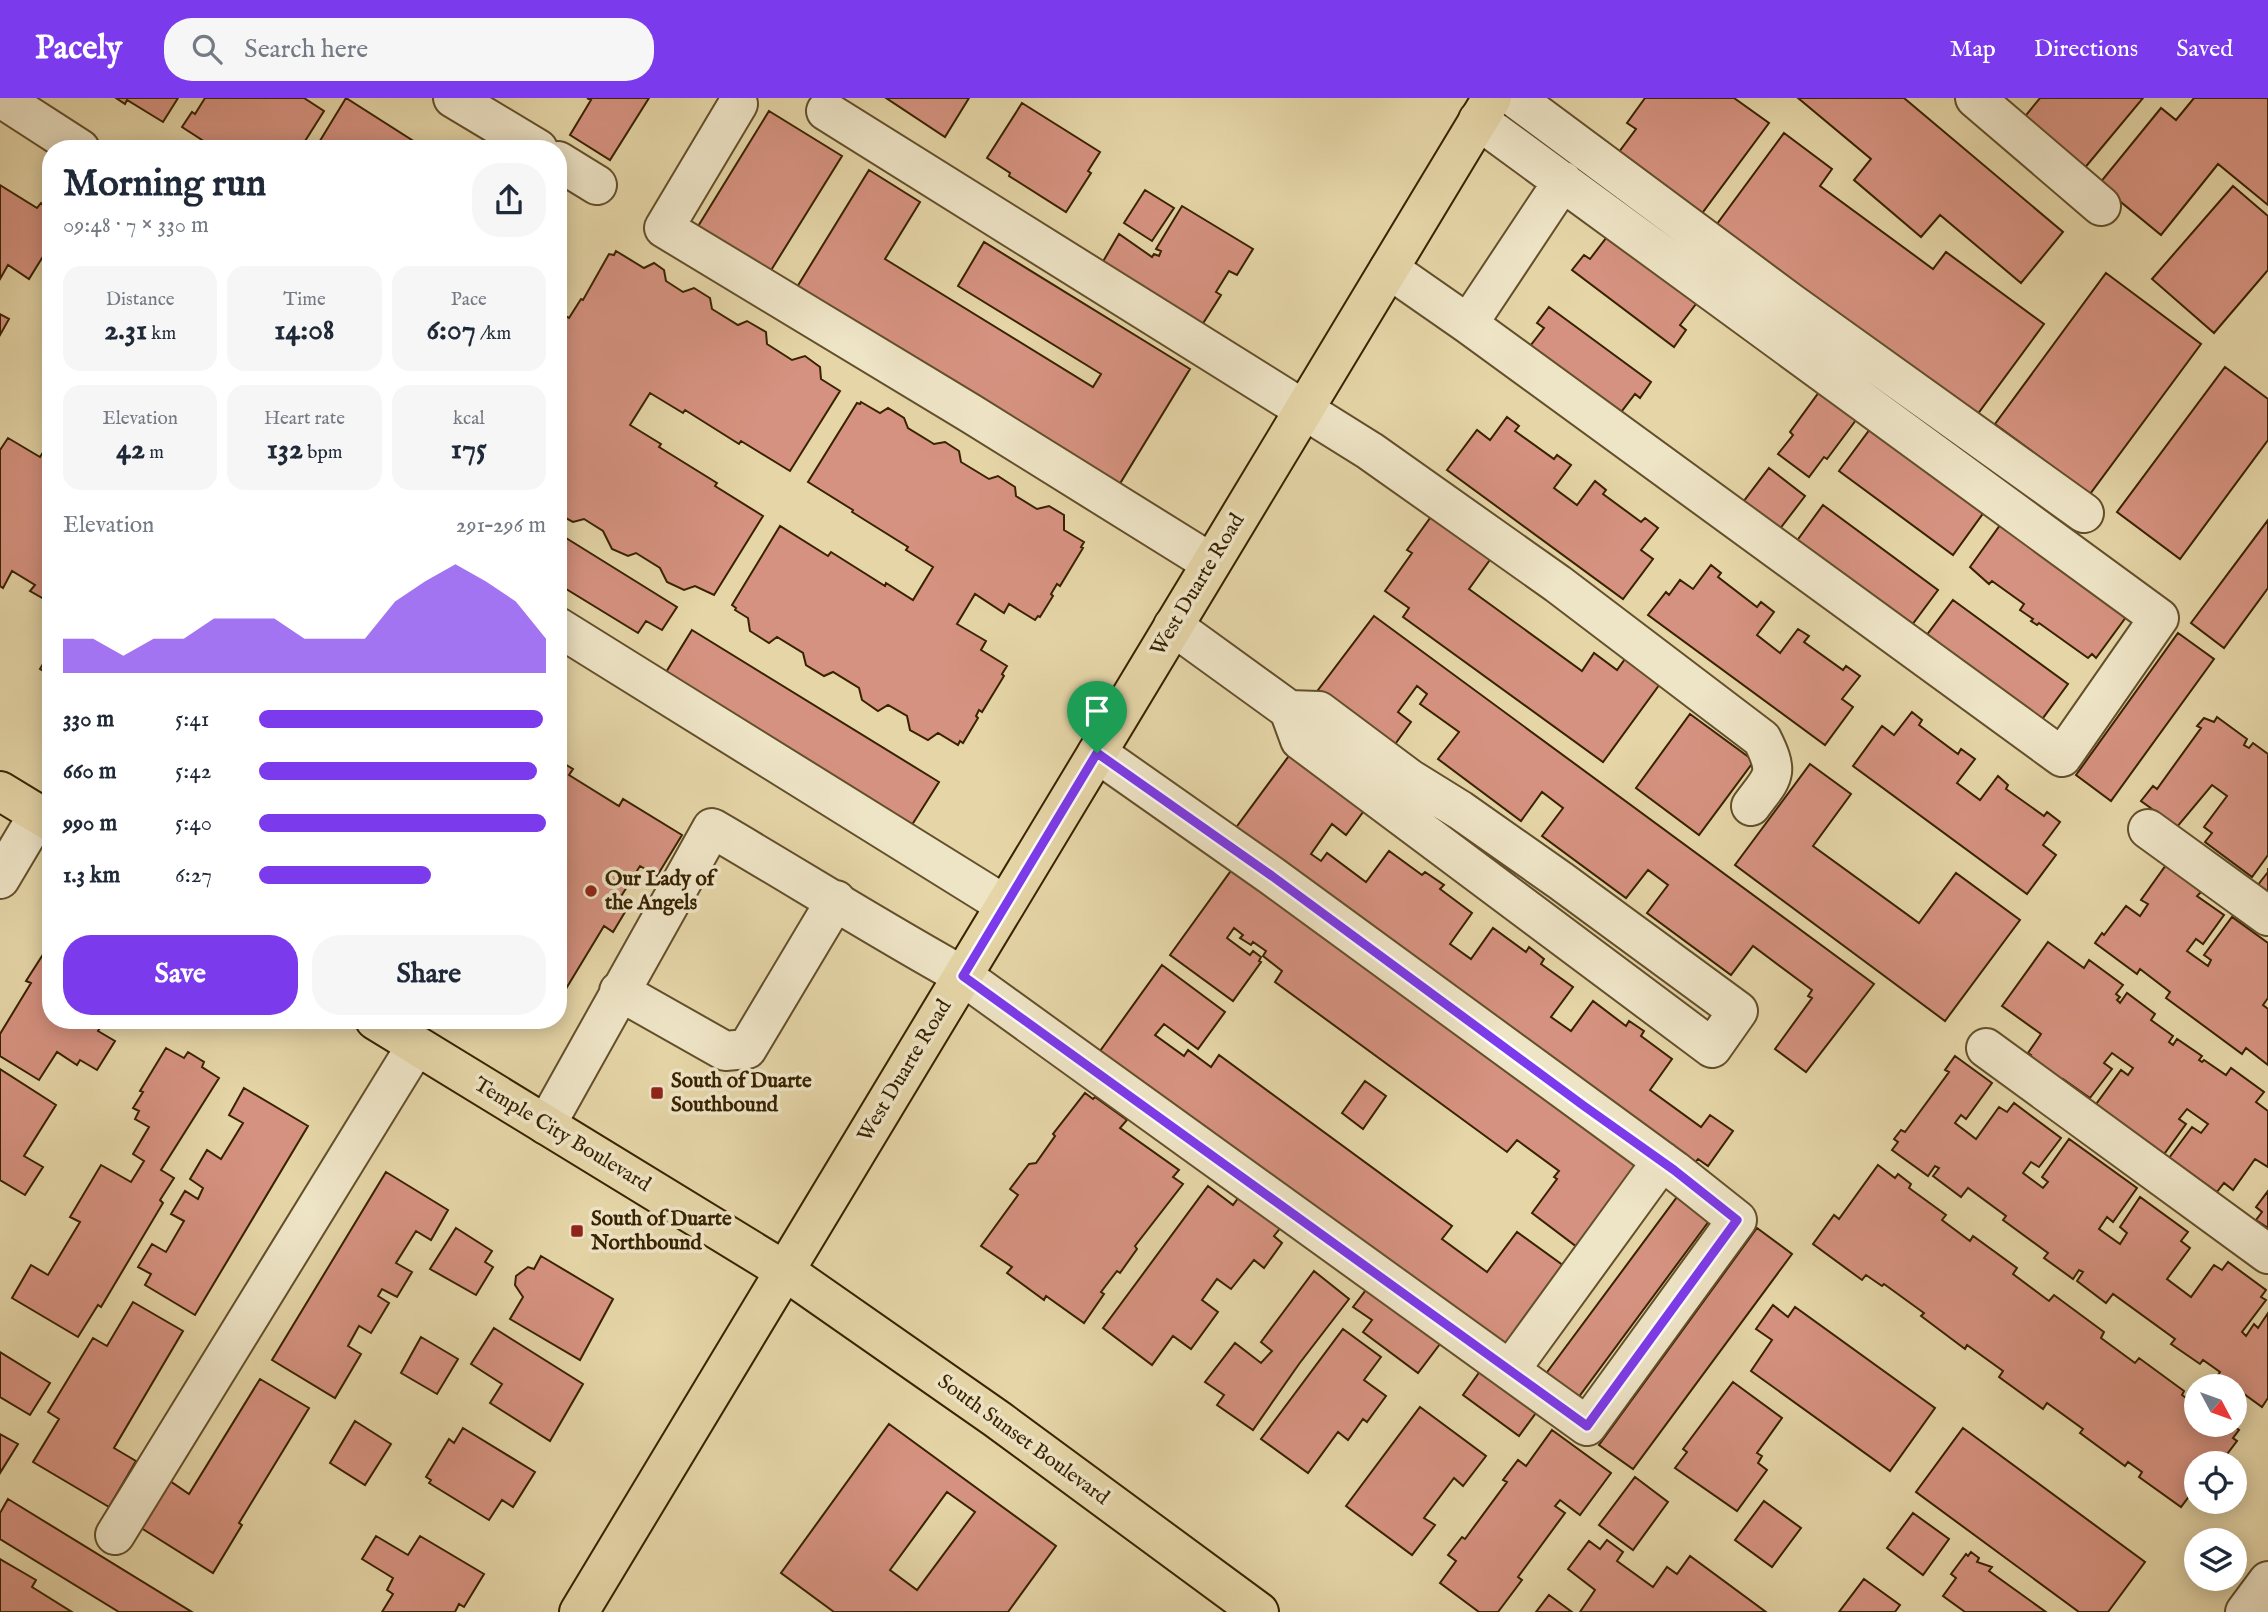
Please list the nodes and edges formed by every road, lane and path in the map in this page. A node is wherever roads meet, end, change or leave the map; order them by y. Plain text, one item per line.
1 (1, 98) edge
2 (453, 98) edge
3 (1515, 98) edge
4 (1975, 98) edge
5 (738, 104) dead end
6 (1485, 109) edge
7 (826, 111) dead end
8 (65, 140) edge
9 (523, 140) edge
10 (567, 167) edge
11 (1563, 181) junction
12 (597, 185) dead end
13 (2101, 206) dead end
14 (1389, 269) junction
15 (1468, 324) junction
16 (1304, 409) junction
17 (2084, 513) dead end
18 (1211, 564) junction
19 (1173, 626) junction
20 (567, 633) edge
21 (1289, 710) junction
22 (1097, 753) junction
23 (0, 791) edge
24 (1751, 806) dead end
25 (42, 817) edge
26 (42, 821) edge
27 (2148, 829) dead end
28 (0, 880) edge
29 (836, 900) junction
30 (1006, 905) junction
31 (2268, 916) edge
32 (963, 976) junction
33 (619, 991) junction
34 (389, 1029) edge
35 (416, 1046) junction
36 (1986, 1048) dead end
37 (546, 1125) junction
38 (1662, 1161) junction
39 (2268, 1254) edge
40 (785, 1271) junction
41 (1510, 1370) junction
42 (115, 1535) dead end
43 (2268, 1581) edge
44 (579, 1612) edge
45 (1259, 1612) edge
46 (2245, 1612) edge

1 - 8 street
2 - 9 street
3 - 17 street
4 - 13 street
5 - 18 street
6 - 11 street
6 - 14 main road, West Duarte Road
7 - 16 street
10 - 12 street
11 - 15 street
11 - 15 street
14 - 15 street
14 - 16 main road, West Duarte Road
16 - 18 main road, West Duarte Road
16 - 24 street
18 - 19 main road, West Duarte Road
19 - 21 street
19 - 22 main road, West Duarte Road
20 - 30 street
21 - 21 street
22 - 30 main road, West Duarte Road
22 - 38 street
23 - 25 main road
26 - 28 street
27 - 31 street
29 - 32 street
29 - 33 street
29 - 33 street
30 - 32 main road, West Duarte Road
32 - 40 main road, West Duarte Road
32 - 41 street
33 - 37 street
34 - 35 main road, Temple City Boulevard
35 - 37 main road, Temple City Boulevard
35 - 42 street
36 - 39 street
37 - 40 main road, Temple City Boulevard
38 - 41 street
38 - 41 street
40 - 44 main road, West Duarte Road
40 - 45 main road, South Sunset Boulevard
43 - 46 street

